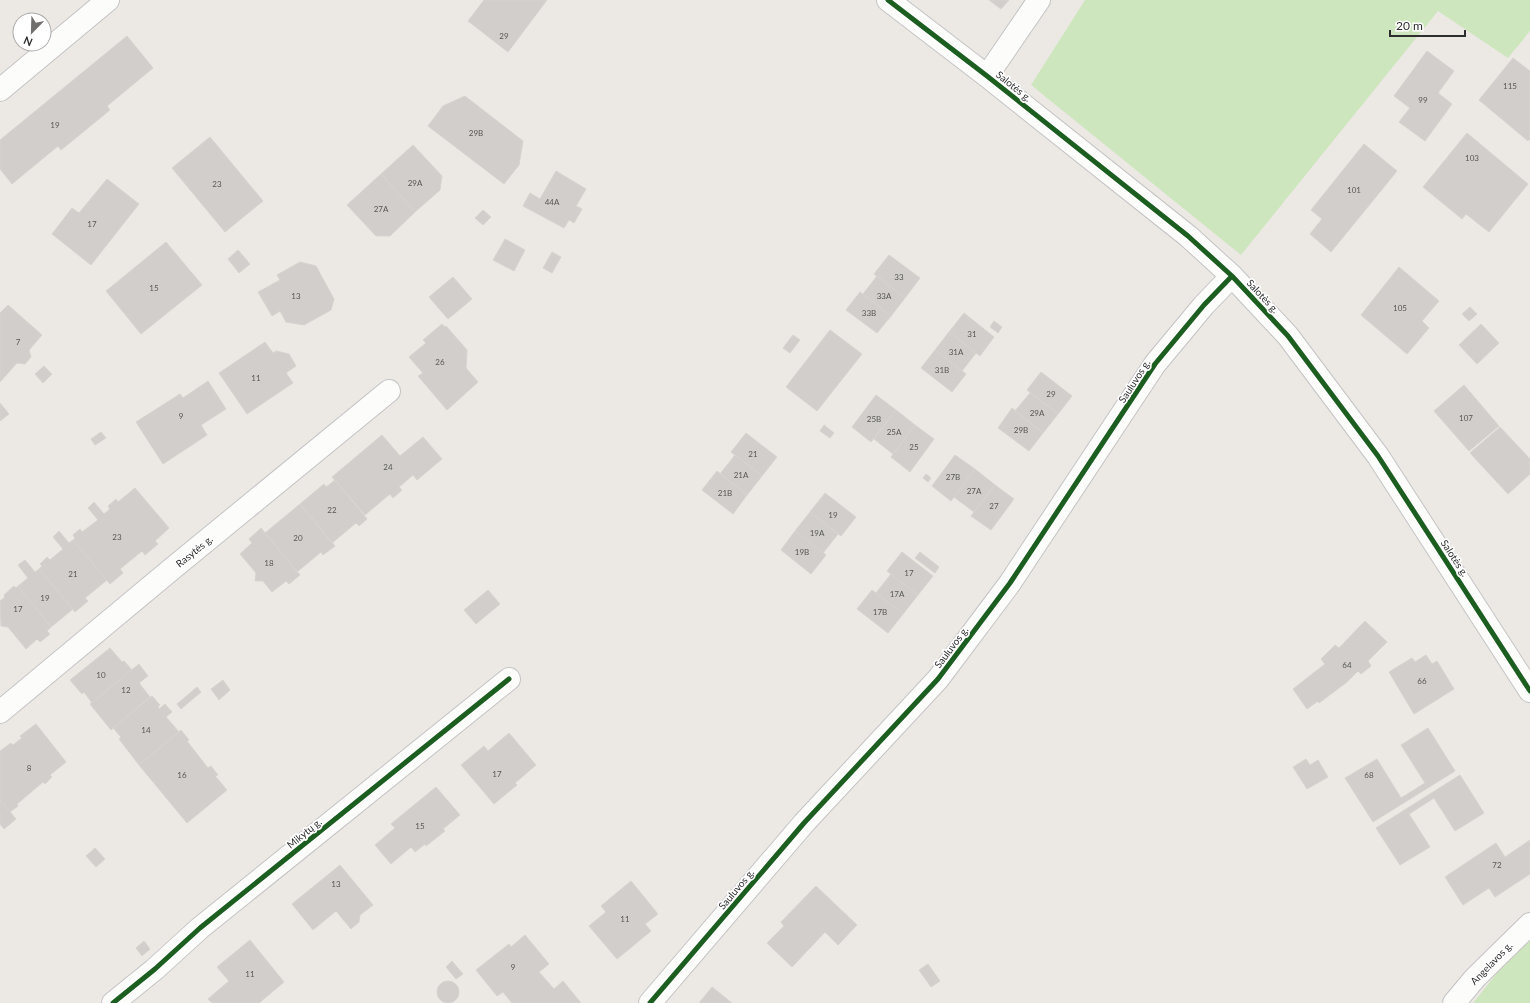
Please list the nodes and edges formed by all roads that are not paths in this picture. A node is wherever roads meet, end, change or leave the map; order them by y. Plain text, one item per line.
1 (108, 0) edge
2 (888, 0) edge
3 (1039, 0) edge
4 (987, 76) junction
5 (0, 90) edge
6 (1232, 276) junction
7 (389, 391) dead end
8 (509, 679) dead end
9 (1530, 691) edge
10 (0, 712) edge
11 (1530, 924) edge
12 (113, 1003) edge
13 (650, 1003) edge
14 (1454, 1003) edge

1 - 5 street
2 - 4 street, Salotės g.
3 - 4 street
4 - 6 street, Salotės g.
6 - 9 street, Salotės g.
6 - 13 street, Sauluvos g.
7 - 10 street, Rasytės g.
8 - 12 street, Mikytų g.
11 - 14 street, Angelavos g.

